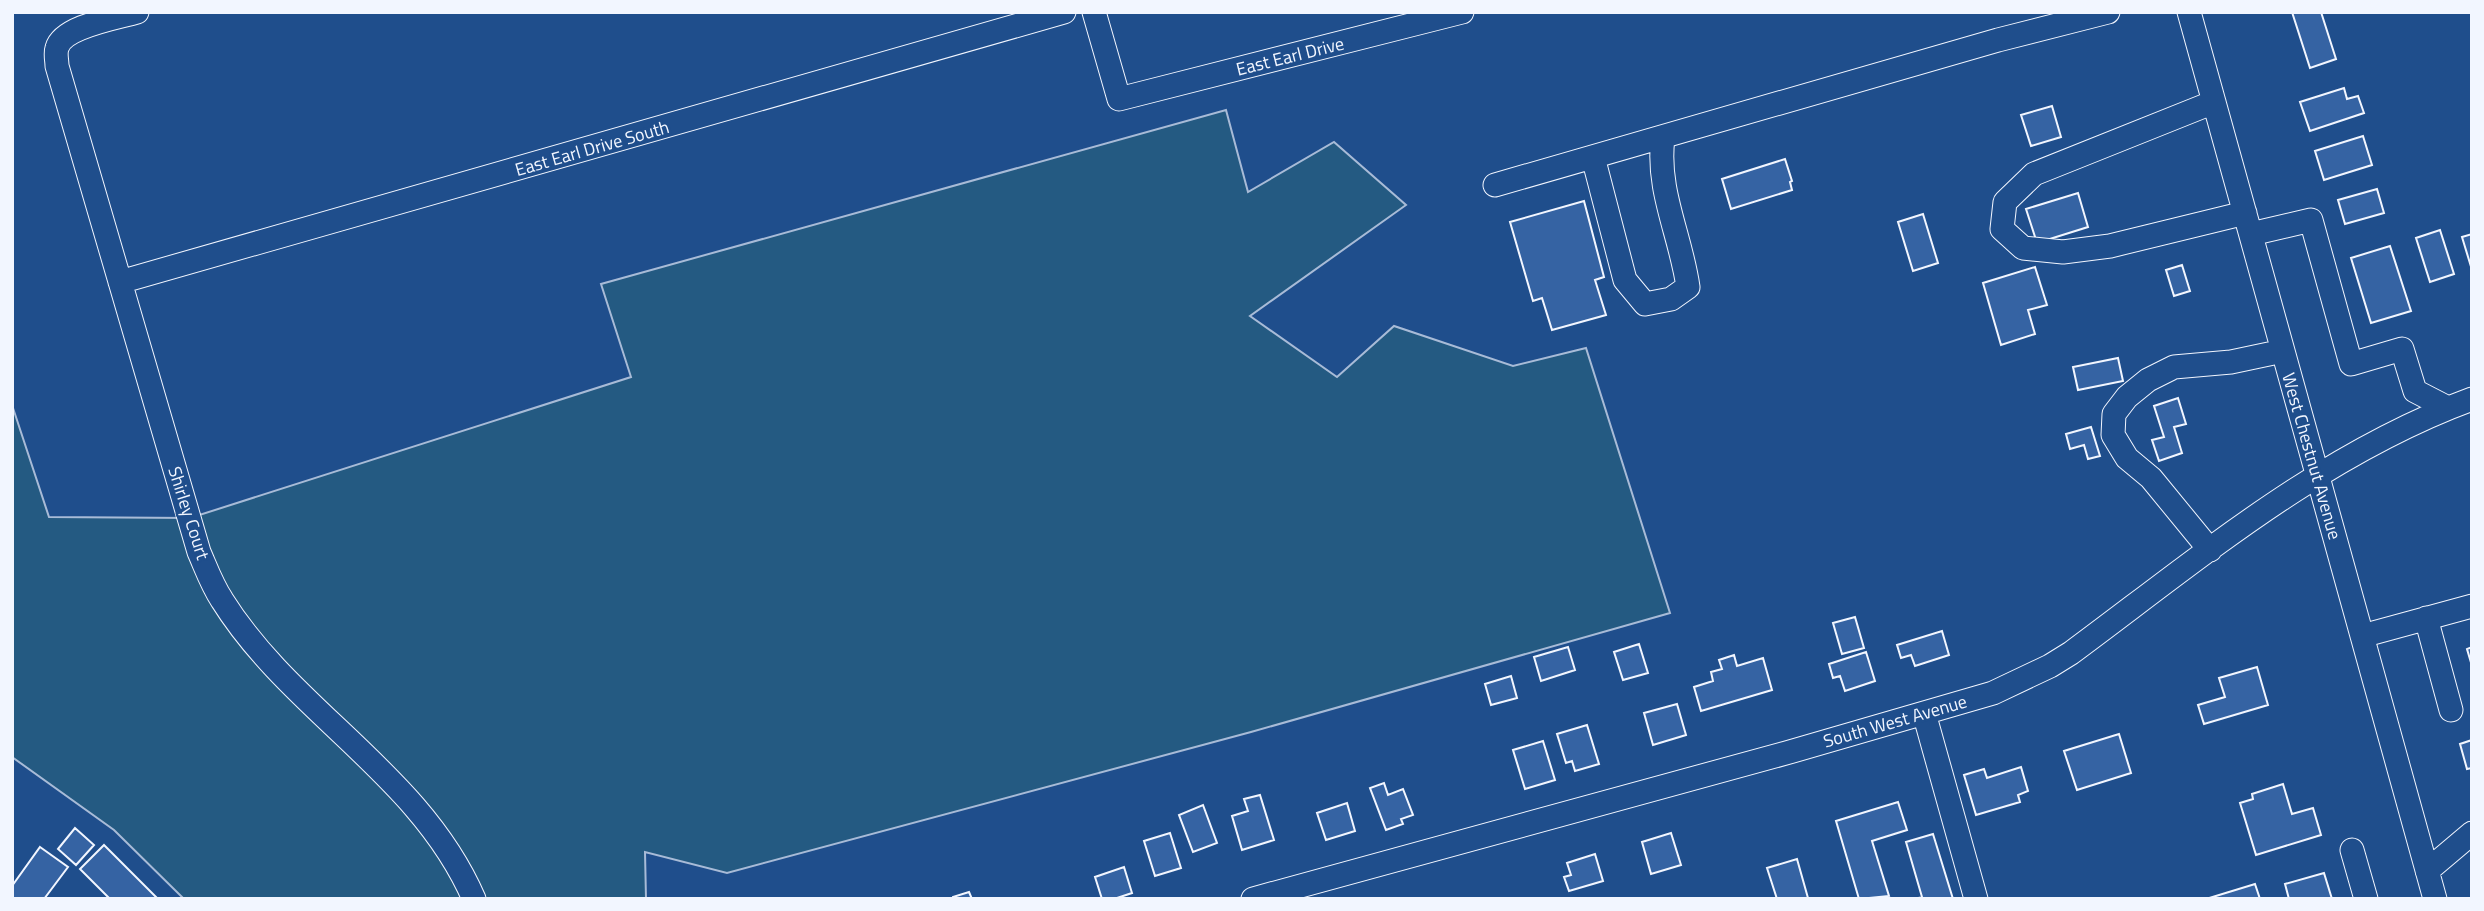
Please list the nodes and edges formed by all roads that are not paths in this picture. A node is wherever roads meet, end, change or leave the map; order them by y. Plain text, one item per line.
1 (137, 12) edge
2 (1064, 12) edge
3 (1094, 12) edge
4 (1462, 12) edge
5 (2108, 12) edge
6 (2189, 12) edge
7 (2214, 102) junction
8 (1663, 138) junction
9 (1593, 157) junction
10 (1495, 185) dead end
11 (2248, 223) junction
12 (120, 282) junction
13 (2283, 351) junction
14 (2472, 399) edge
15 (2448, 408) junction
16 (2317, 475) junction
17 (2210, 550) junction
18 (2472, 606) edge
19 (2426, 618) junction
20 (2362, 636) junction
21 (2451, 710) dead end
22 (1924, 713) junction
23 (2472, 833) edge
24 (2352, 850) dead end
25 (2427, 871) junction
26 (474, 899) edge
27 (1253, 899) edge
28 (1976, 899) edge
29 (2366, 899) edge
30 (2435, 899) edge

1 - 12 street, Shirley Court
2 - 12 street, East Earl Drive South
3 - 4 street, East Earl Drive
5 - 8 street
6 - 7 street, West Chestnut Avenue
7 - 11 street, West Chestnut Avenue
7 - 11 street
8 - 9 street
8 - 9 street
9 - 10 street
11 - 13 street, West Chestnut Avenue
11 - 15 street
12 - 26 street, Shirley Court
13 - 16 street, West Chestnut Avenue
13 - 17 street
14 - 15 street, South West Avenue
15 - 16 street, South West Avenue
16 - 17 street, South West Avenue
16 - 20 street, West Chestnut Avenue
17 - 22 street, South West Avenue
18 - 19 street
19 - 20 street
19 - 21 street
20 - 25 street, West Chestnut Avenue
22 - 27 street, South West Avenue
22 - 28 street
23 - 25 street
24 - 29 street
25 - 30 street, West Chestnut Avenue

